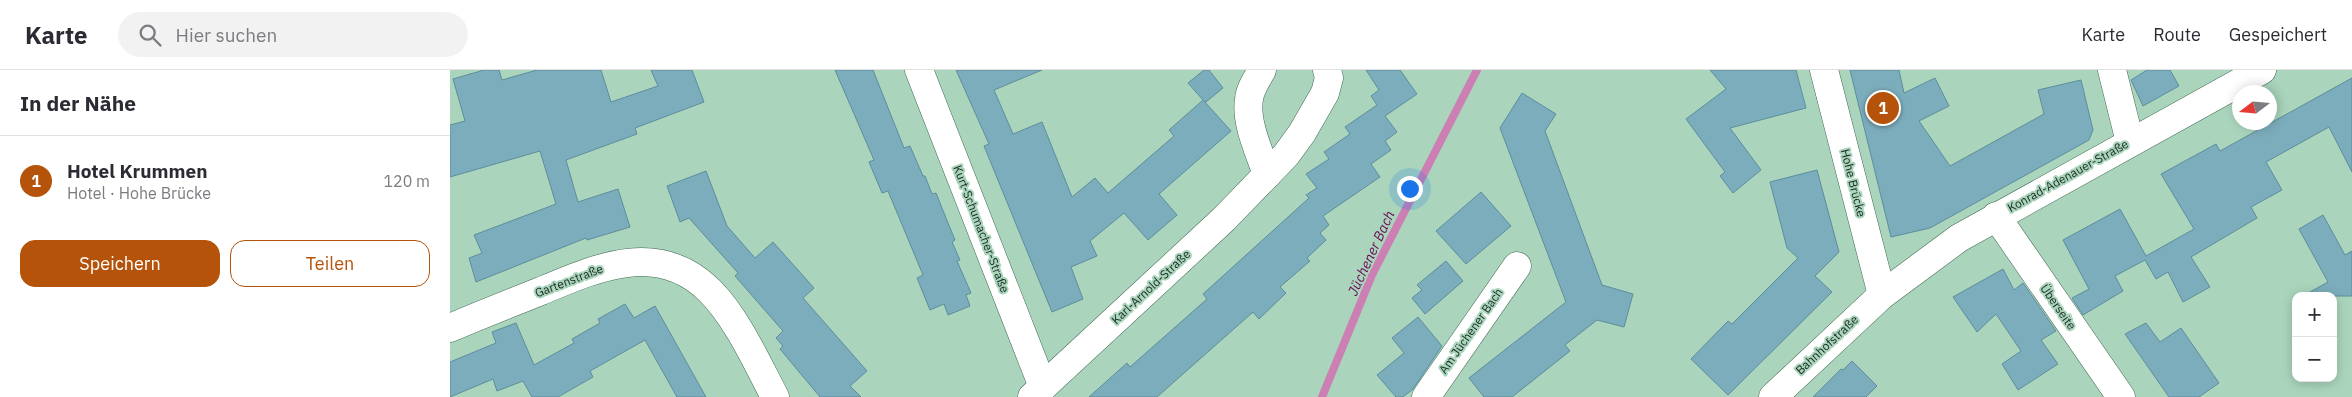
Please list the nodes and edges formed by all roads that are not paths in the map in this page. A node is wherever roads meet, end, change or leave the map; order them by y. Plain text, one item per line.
1 (919, 70) edge
2 (1262, 70) edge
3 (1327, 70) edge
4 (1824, 70) edge
5 (2112, 70) edge
6 (2262, 70) edge
7 (2130, 142) junction
8 (1267, 176) junction
9 (1996, 216) junction
10 (1517, 266) dead end
11 (1882, 295) junction
12 (450, 328) edge
13 (1038, 392) edge
14 (775, 397) edge
15 (1426, 397) edge
16 (1773, 397) edge
17 (2121, 397) edge

1 - 13 street, Kurt-Schumacher-Straße
2 - 8 street
3 - 8 street, Karl-Arnold-Straße
4 - 11 street, Hohe Brücke
5 - 7 street
6 - 7 street, Konrad-Adenauer-Straße
7 - 9 street, Konrad-Adenauer-Straße
8 - 13 street, Karl-Arnold-Straße
9 - 11 street, Konrad-Adenauer-Straße
9 - 17 street, Überseite
10 - 15 street, Am Jüchener Bach
11 - 16 street, Bahnhofstraße
12 - 14 street, Gartenstraße

